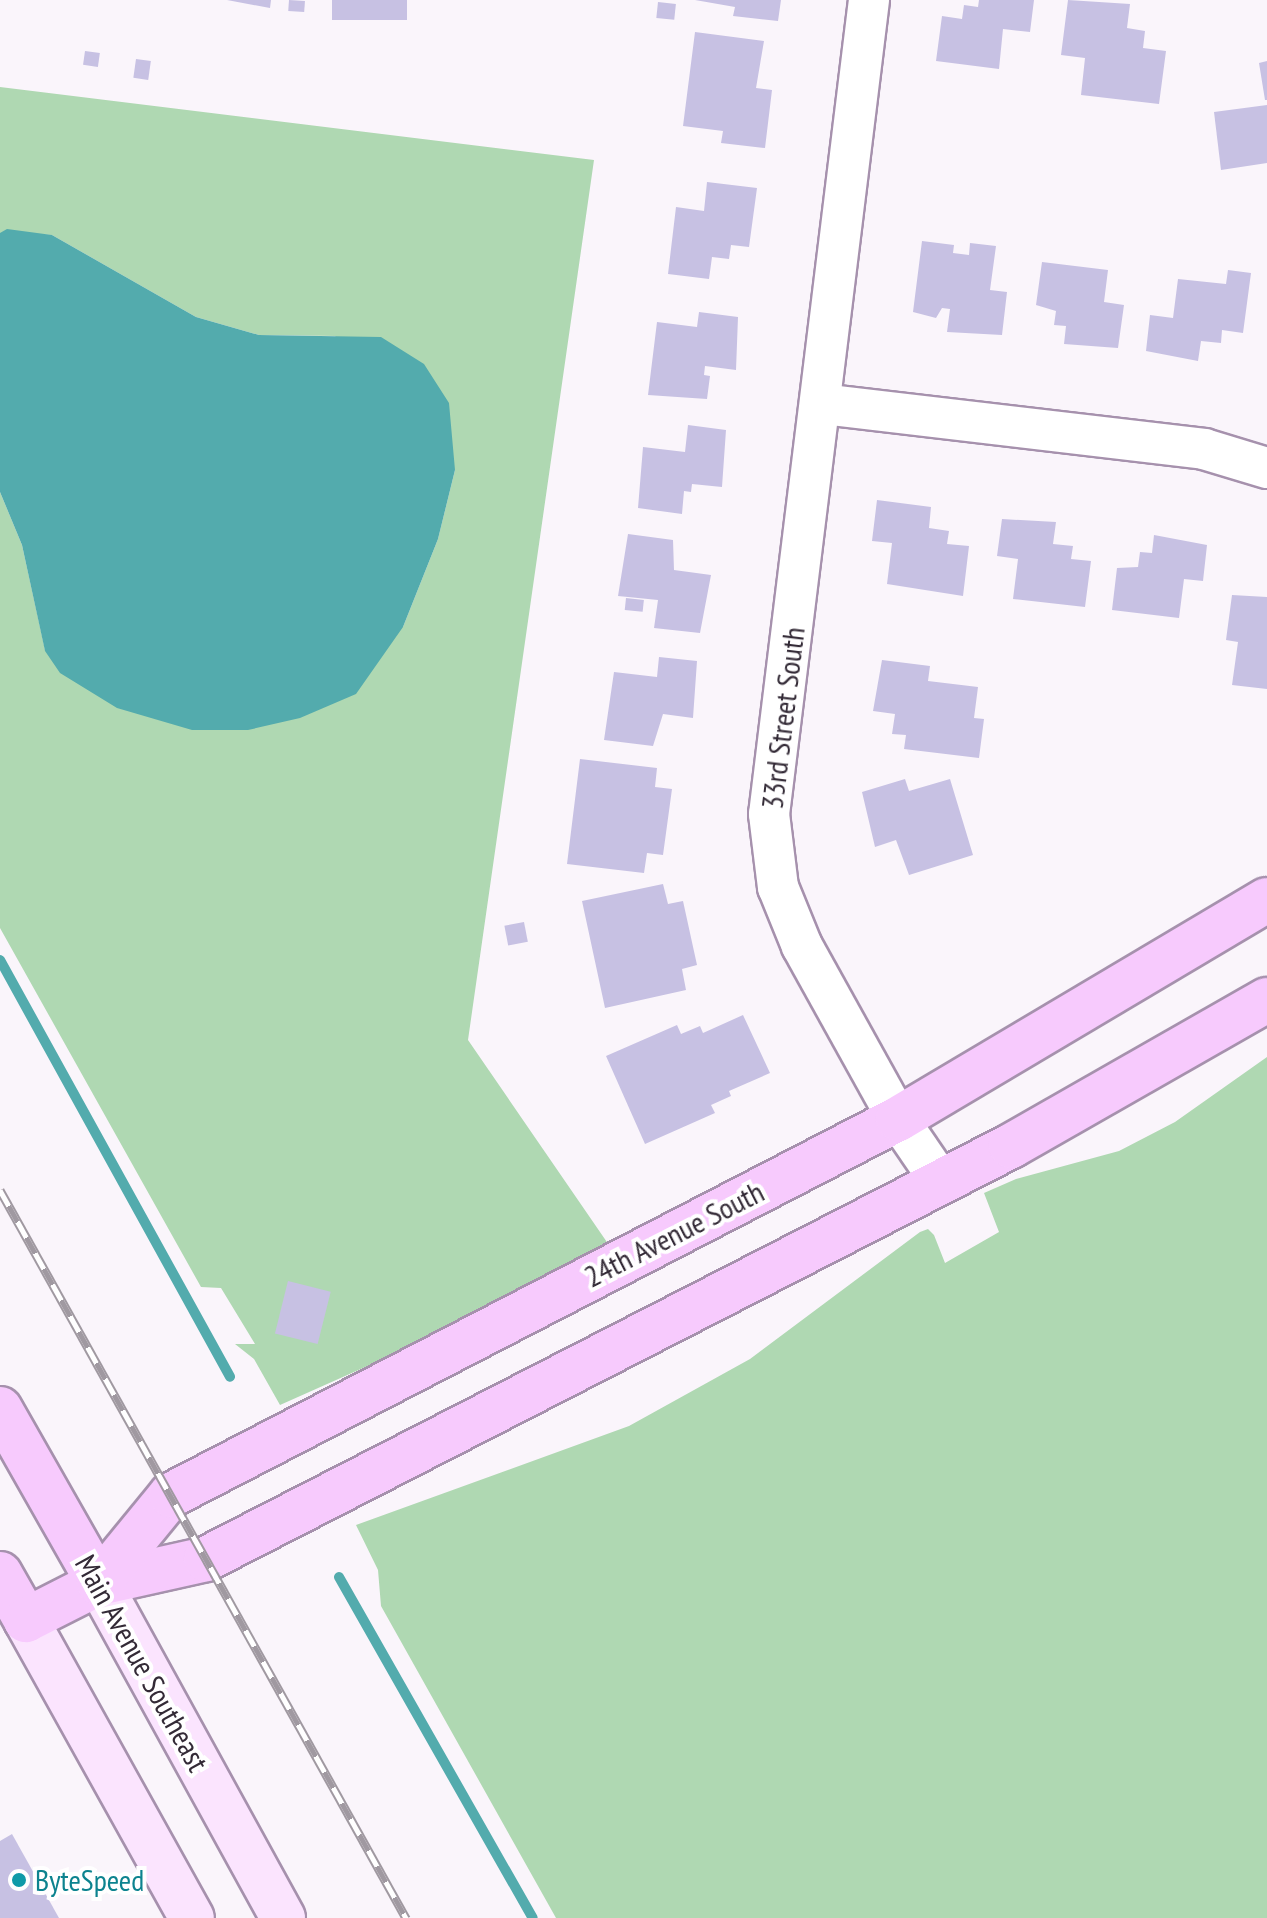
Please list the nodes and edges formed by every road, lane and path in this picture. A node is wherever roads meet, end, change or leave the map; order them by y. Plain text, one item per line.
1 (869, 0) edge
2 (822, 404) junction
3 (1267, 468) edge
4 (1267, 900) edge
5 (1267, 1000) edge
6 (898, 1119) junction
7 (941, 1182) junction
8 (0, 1409) edge
9 (0, 1574) edge
10 (99, 1583) junction
11 (13, 1627) edge
12 (192, 1918) edge
13 (283, 1918) edge

1 - 2 street, 33rd Street South
2 - 3 street
2 - 6 street, 33rd Street South
4 - 6 main road, 24th Avenue South
5 - 7 main road, 24th Avenue South
6 - 7 street, 33rd Street South
6 - 10 main road, 24th Avenue South
7 - 10 main road, 24th Avenue South
8 - 10 main road, Main Avenue Southeast
9 - 11 main road
10 - 11 main road, 24th Avenue South
10 - 13 main road, Main Avenue Southeast
11 - 12 main road

